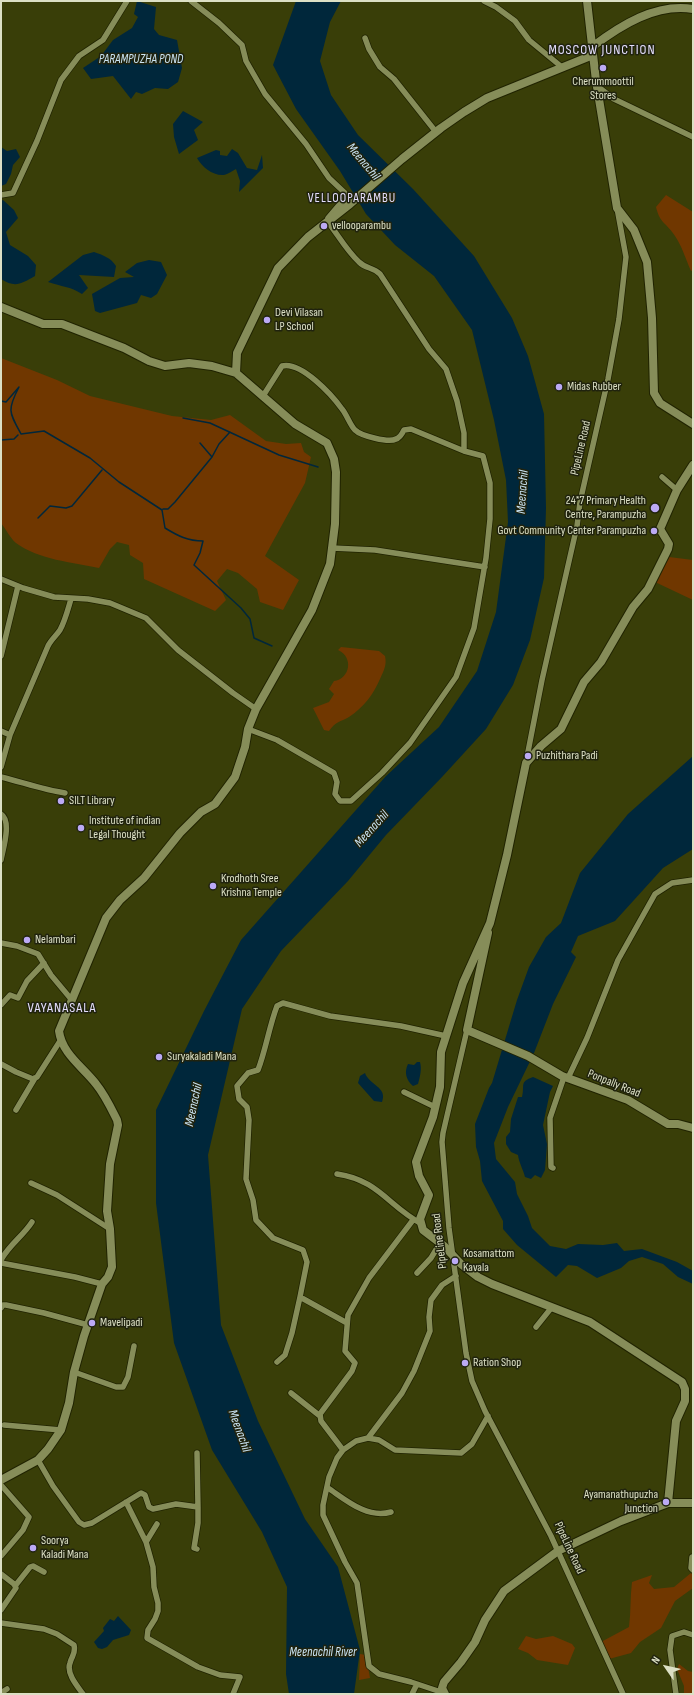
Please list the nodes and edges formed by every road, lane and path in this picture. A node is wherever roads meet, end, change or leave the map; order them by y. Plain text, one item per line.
1 (127, 1) edge
2 (191, 1) edge
3 (484, 1) edge
4 (586, 1) edge
5 (693, 8) edge
6 (365, 38) dead end
7 (592, 51) junction
8 (563, 68) junction
9 (597, 86) junction
10 (436, 132) junction
11 (693, 137) edge
12 (1, 195) edge
13 (617, 208) junction
14 (326, 224) junction
15 (1, 307) edge
16 (236, 372) junction
17 (264, 396) junction
18 (693, 424) edge
19 (464, 451) junction
20 (693, 465) edge
21 (662, 477) dead end
22 (677, 490) junction
23 (332, 548) junction
24 (485, 568) junction
25 (1, 579) edge
26 (18, 586) junction
27 (71, 599) junction
28 (1, 656) edge
29 (256, 709) junction
30 (248, 729) junction
31 (1, 730) edge
32 (10, 735) junction
33 (526, 763) junction
34 (1, 767) edge
35 (1, 777) edge
36 (64, 793) dead end
37 (1, 814) edge
38 (1, 860) edge
39 (693, 880) edge
40 (490, 923) junction
41 (1, 943) edge
42 (44, 962) junction
43 (71, 999) junction
44 (1, 1005) edge
45 (467, 1030) junction
46 (446, 1036) junction
47 (60, 1041) junction
48 (1, 1064) edge
49 (566, 1077) junction
50 (35, 1078) junction
51 (404, 1092) dead end
52 (435, 1107) junction
53 (16, 1110) dead end
54 (693, 1128) edge
55 (553, 1168) dead end
56 (337, 1174) dead end
57 (31, 1183) dead end
58 (413, 1220) junction
59 (32, 1222) dead end
60 (422, 1224) junction
61 (110, 1228) junction
62 (440, 1243) junction
63 (453, 1254) junction
64 (1, 1261) edge
65 (417, 1273) dead end
66 (456, 1276) junction
67 (102, 1284) junction
68 (300, 1297) junction
69 (552, 1307) junction
70 (1, 1308) edge
71 (347, 1323) junction
72 (88, 1325) junction
73 (536, 1328) dead end
74 (134, 1346) dead end
75 (277, 1362) dead end
76 (74, 1372) junction
77 (291, 1393) dead end
78 (320, 1416) junction
79 (488, 1416) junction
80 (4, 1425) dead end
81 (61, 1430) junction
82 (368, 1438) junction
83 (343, 1450) junction
84 (197, 1453) dead end
85 (38, 1460) junction
86 (1, 1480) edge
87 (1, 1485) edge
88 (328, 1488) junction
89 (126, 1502) junction
90 (668, 1503) junction
91 (693, 1503) edge
92 (198, 1507) junction
93 (391, 1512) dead end
94 (157, 1524) dead end
95 (146, 1542) junction
96 (197, 1549) dead end
97 (558, 1551) junction
98 (1, 1556) edge
99 (692, 1557) dead end
100 (693, 1570) edge
101 (44, 1572) dead end
102 (1, 1574) edge
103 (15, 1586) junction
104 (1, 1610) edge
105 (1, 1623) edge
106 (693, 1635) edge
107 (417, 1684) junction
108 (7, 1689) dead end
109 (444, 1692) edge
110 (1, 1693) edge
111 (81, 1693) edge
112 (233, 1694) edge
113 (412, 1694) edge
114 (623, 1694) edge
115 (676, 1694) edge

1 - 12 street
2 - 14 street
3 - 8 street
4 - 7 main road
5 - 7 main road
6 - 10 street
7 - 8 main road
7 - 9 main road
8 - 10 main road
9 - 11 street
9 - 13 main road
10 - 14 main road
13 - 18 main road
13 - 33 street, PipeLine Road
14 - 16 main road
14 - 19 street
15 - 16 main road
16 - 17 main road
17 - 19 street
17 - 23 main road
19 - 24 street
20 - 22 main road
21 - 22 street
22 - 33 main road
23 - 24 street
23 - 29 main road
24 - 30 street
25 - 26 street
26 - 27 street
26 - 28 street
27 - 29 street
27 - 32 street
29 - 30 main road
30 - 43 main road
31 - 32 street
32 - 34 street
33 - 40 main road
35 - 36 street
37 - 38 street
39 - 49 street
40 - 45 main road, PipeLine Road
40 - 46 main road
41 - 42 street
42 - 43 street
42 - 44 street
43 - 47 main road
45 - 49 main road, Ponpally Road
45 - 63 street, PipeLine Road
46 - 52 main road
46 - 68 street
47 - 50 street
47 - 61 main road
48 - 50 street
49 - 54 main road, Ponpally Road
49 - 55 street
50 - 53 street
51 - 52 street
52 - 60 main road
56 - 58 street
57 - 61 street
58 - 60 street
58 - 71 street
59 - 64 street
60 - 62 main road
61 - 67 main road
62 - 63 main road
62 - 65 street
63 - 66 street, PipeLine Road
63 - 69 main road
64 - 67 street
66 - 79 street, PipeLine Road
66 - 82 street
67 - 72 main road
68 - 71 street
68 - 75 street
69 - 73 street
69 - 90 main road
70 - 72 street
71 - 78 street
72 - 76 main road
74 - 76 street
76 - 81 main road
77 - 78 street
78 - 83 street
79 - 82 street
79 - 97 street, PipeLine Road
80 - 81 street
81 - 85 main road
82 - 83 street
83 - 88 street
84 - 92 street
85 - 86 main road
85 - 89 street
87 - 98 street
88 - 93 street
88 - 107 street
89 - 92 street
89 - 95 street
90 - 91 main road
90 - 97 main road
92 - 96 street
94 - 95 street
95 - 112 street
97 - 109 main road
97 - 114 street, PipeLine Road
99 - 100 street
101 - 103 street
102 - 103 street
103 - 104 street
105 - 111 street
106 - 115 street
107 - 109 street
107 - 113 street
108 - 110 street

